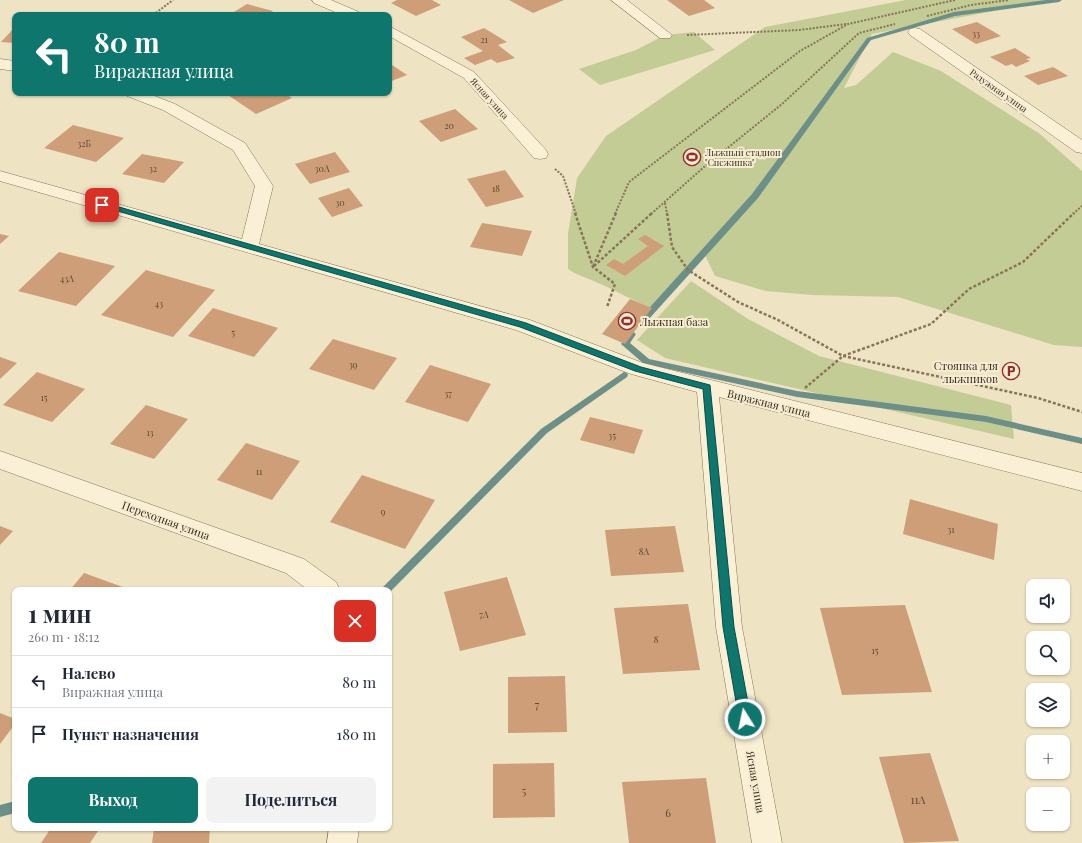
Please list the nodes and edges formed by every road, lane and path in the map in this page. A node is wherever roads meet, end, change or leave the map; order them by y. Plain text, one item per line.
1 (173, 0) edge
2 (319, 0) edge
3 (618, 0) edge
4 (955, 0) edge
5 (1009, 0) edge
6 (157, 12) edge
7 (347, 12) edge
8 (926, 16) dead end
9 (848, 24) junction
10 (897, 24) dead end
11 (392, 32) edge
12 (915, 32) dead end
13 (665, 35) joint
14 (0, 64) edge
15 (12, 66) edge
16 (141, 96) edge
17 (1082, 148) edge
18 (540, 154) joint
19 (0, 176) edge
20 (665, 202) junction
21 (1082, 206) edge
22 (248, 246) junction
23 (593, 267) junction
24 (607, 307) dead end
25 (844, 356) junction
26 (707, 387) junction
27 (787, 408) junction
28 (1082, 412) edge
29 (0, 460) edge
30 (1082, 482) edge
31 (323, 587) edge
32 (344, 831) edge
33 (342, 843) edge
34 (767, 843) edge

1 - 6 path
2 - 7 street
3 - 13 street
4 - 9 path
5 - 8 path
9 - 13 path
9 - 23 path
10 - 20 path
11 - 18 street, Ясная улица
12 - 17 street, Радужная улица
14 - 15 street
16 - 22 street
18 - 23 path
19 - 22 street, Виражная улица
20 - 23 path
20 - 25 path
21 - 25 path
22 - 26 street, Виражная улица
23 - 24 path
25 - 27 path
25 - 28 path
26 - 27 street, Виражная улица
26 - 34 street, Ясная улица
27 - 30 street, Виражная улица
29 - 31 street, Переходная улица
32 - 33 street

